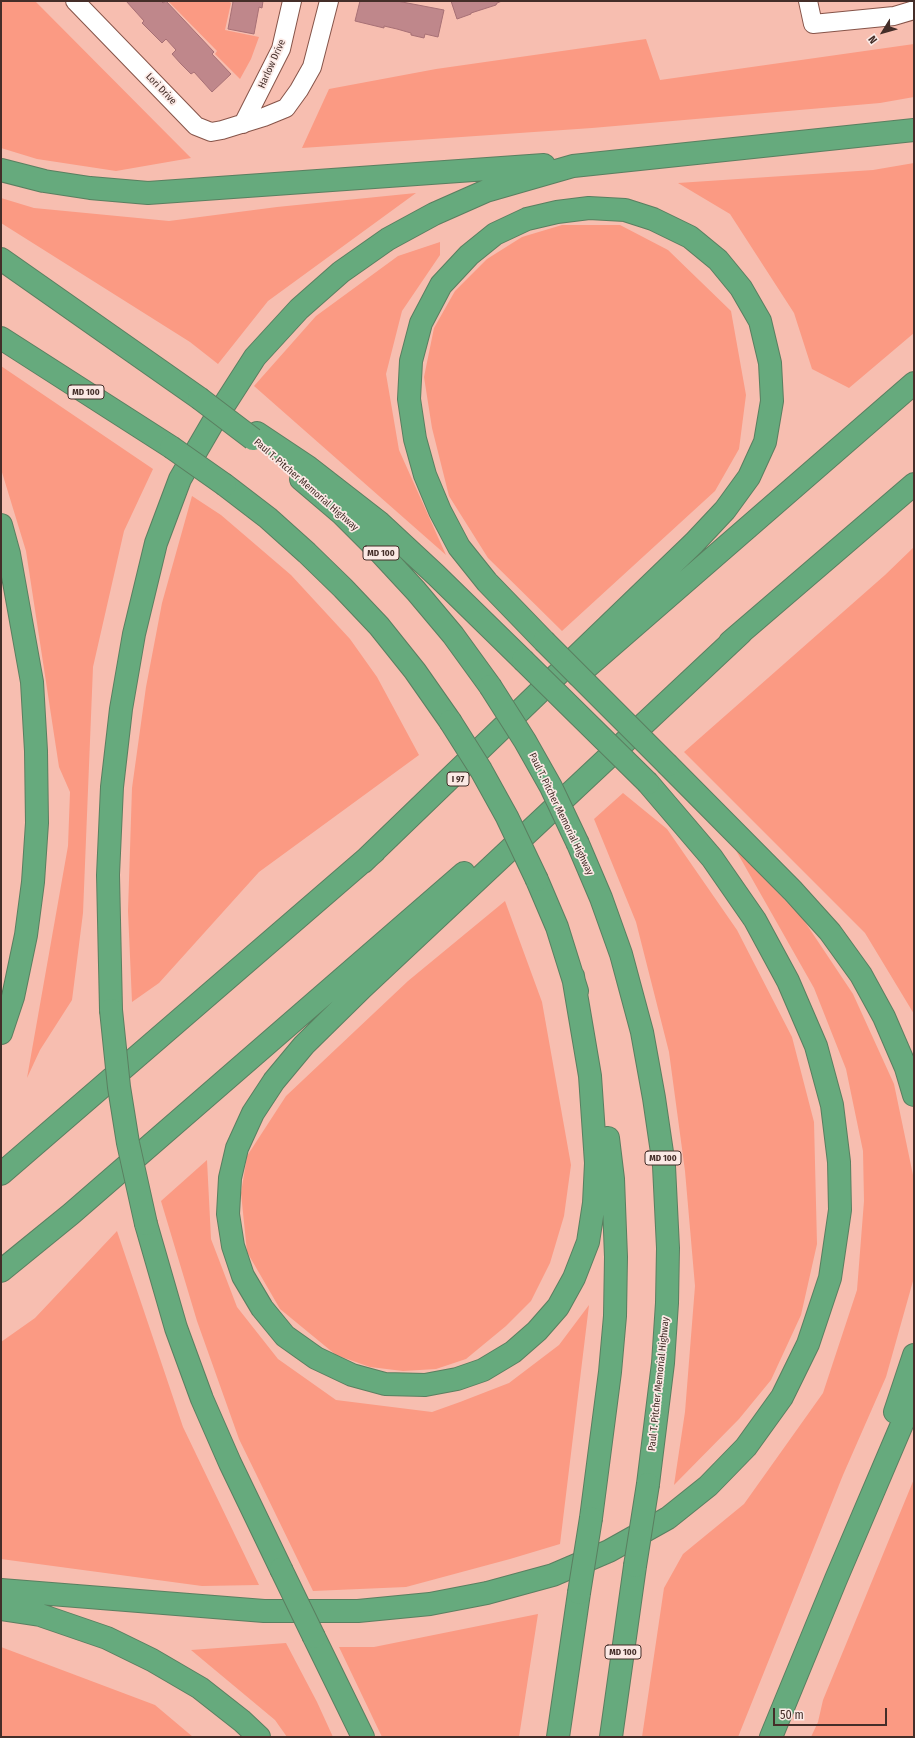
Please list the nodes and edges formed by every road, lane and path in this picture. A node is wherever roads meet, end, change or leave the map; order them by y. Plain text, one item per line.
1 (75, 1) edge
2 (292, 1) edge
3 (328, 1) edge
4 (808, 1) edge
5 (914, 10) edge
6 (243, 124) junction
7 (914, 130) edge
8 (657, 156) junction
9 (1, 170) edge
10 (1, 259) edge
11 (1, 338) edge
12 (914, 383) edge
13 (255, 436) junction
14 (914, 484) edge
15 (1, 525) edge
16 (741, 633) junction
17 (363, 862) junction
18 (573, 976) junction
19 (1, 1033) edge
20 (914, 1095) edge
21 (1, 1174) edge
22 (1, 1271) edge
23 (914, 1355) edge
24 (914, 1396) edge
25 (836, 1579) junction
26 (1, 1590) edge
27 (1, 1609) edge
28 (259, 1737) edge
29 (363, 1737) edge
30 (558, 1737) edge
31 (611, 1737) edge
32 (771, 1737) edge

1 - 6 street, Lori Drive
2 - 6 street, Harlow Drive
3 - 6 street, Lori Drive
4 - 5 street
7 - 8 highway
8 - 9 highway
8 - 29 highway, bridge
10 - 13 highway, bridge
11 - 18 highway, MD 100, bridge
12 - 17 highway, I 97
13 - 26 highway, bridge
13 - 31 highway, Paul T. Pitcher Memorial Highway / MD 100, bridge
14 - 16 highway
15 - 19 highway
16 - 18 highway
16 - 22 highway
17 - 20 highway, bridge
17 - 21 highway, I 97
18 - 30 highway, MD 100, bridge
23 - 25 highway
24 - 25 highway
25 - 32 highway
27 - 28 highway

